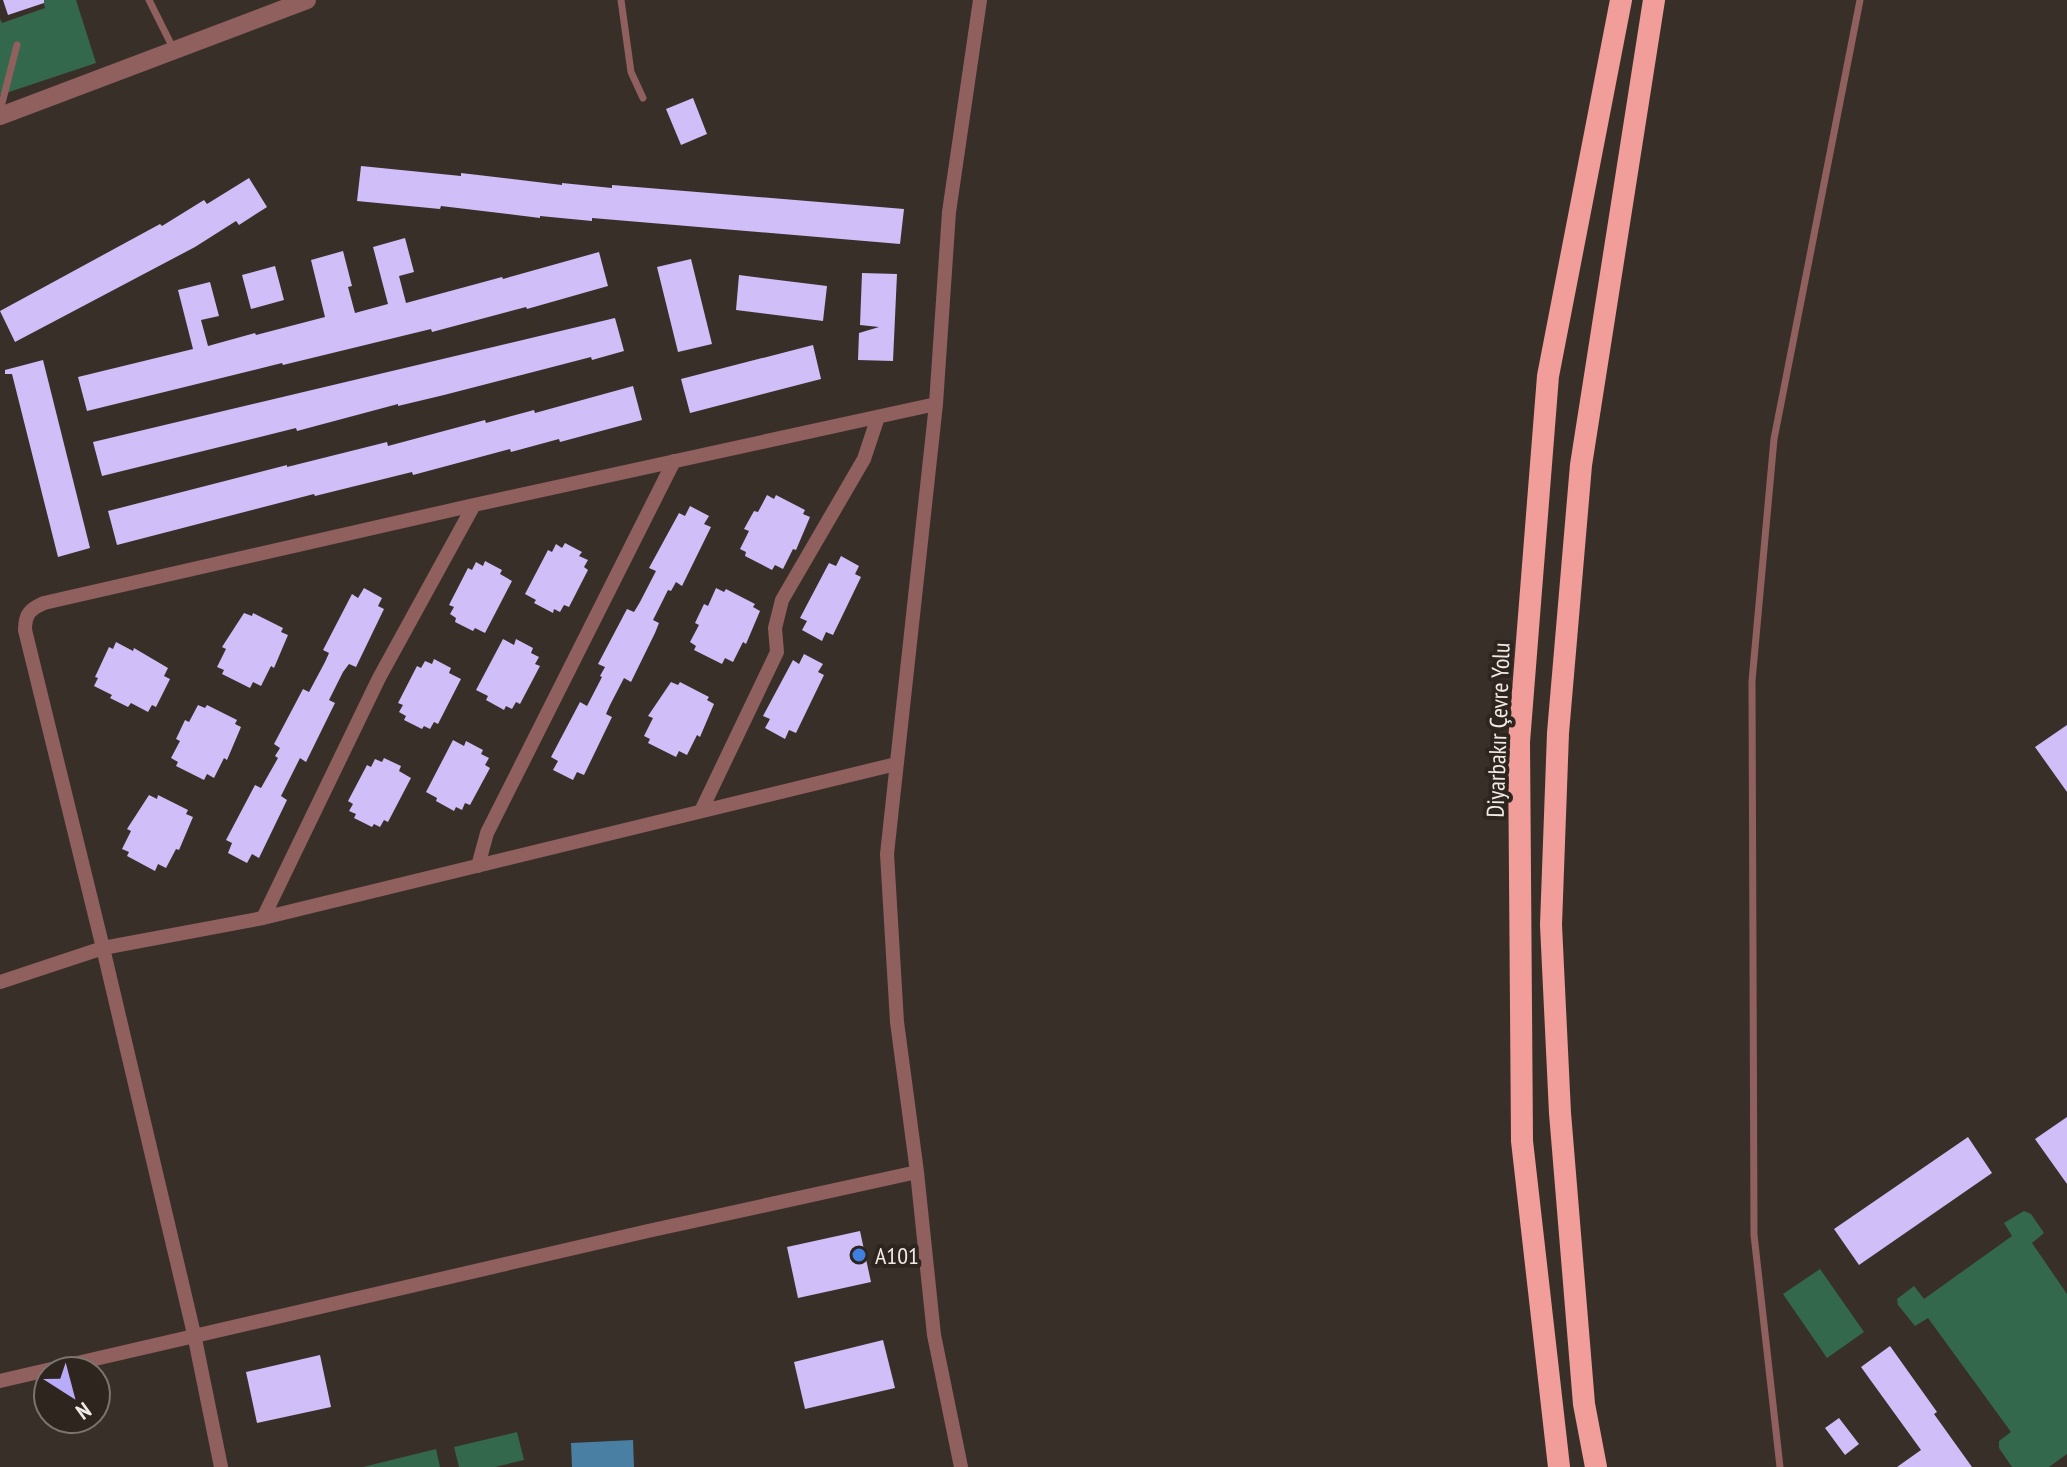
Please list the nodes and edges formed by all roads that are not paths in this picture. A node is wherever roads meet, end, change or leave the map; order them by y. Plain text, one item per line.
1 (149, 0) edge
2 (307, 0) edge
3 (621, 0) edge
4 (980, 0) edge
5 (1621, 0) edge
6 (1654, 0) edge
7 (1860, 0) edge
8 (278, 6) edge
9 (17, 45) dead end
10 (174, 50) junction
11 (643, 98) dead end
12 (0, 114) edge
13 (936, 404) junction
14 (878, 417) junction
15 (674, 461) junction
16 (474, 505) junction
17 (896, 764) junction
18 (701, 811) junction
19 (478, 866) junction
20 (263, 918) junction
21 (103, 948) junction
22 (0, 982) edge
23 (917, 1172) junction
24 (194, 1334) junction
25 (0, 1381) edge
26 (221, 1467) edge
27 (961, 1467) edge
28 (1559, 1467) edge
29 (1596, 1467) edge
30 (1780, 1467) edge

1 - 10 lane
2 - 8 street
3 - 11 lane
4 - 13 street
5 - 28 highway, Diyarbakır Çevre Yolu
6 - 29 highway
7 - 30 lane
8 - 10 street
9 - 12 lane
10 - 12 street
13 - 14 street
13 - 17 street
14 - 15 street
14 - 18 street
15 - 16 street
15 - 19 street
16 - 20 street
16 - 21 street
17 - 18 street
17 - 23 street
18 - 19 street
19 - 20 street
20 - 21 street
21 - 22 street
21 - 24 street
23 - 24 street
23 - 27 street
24 - 25 street
24 - 26 street

